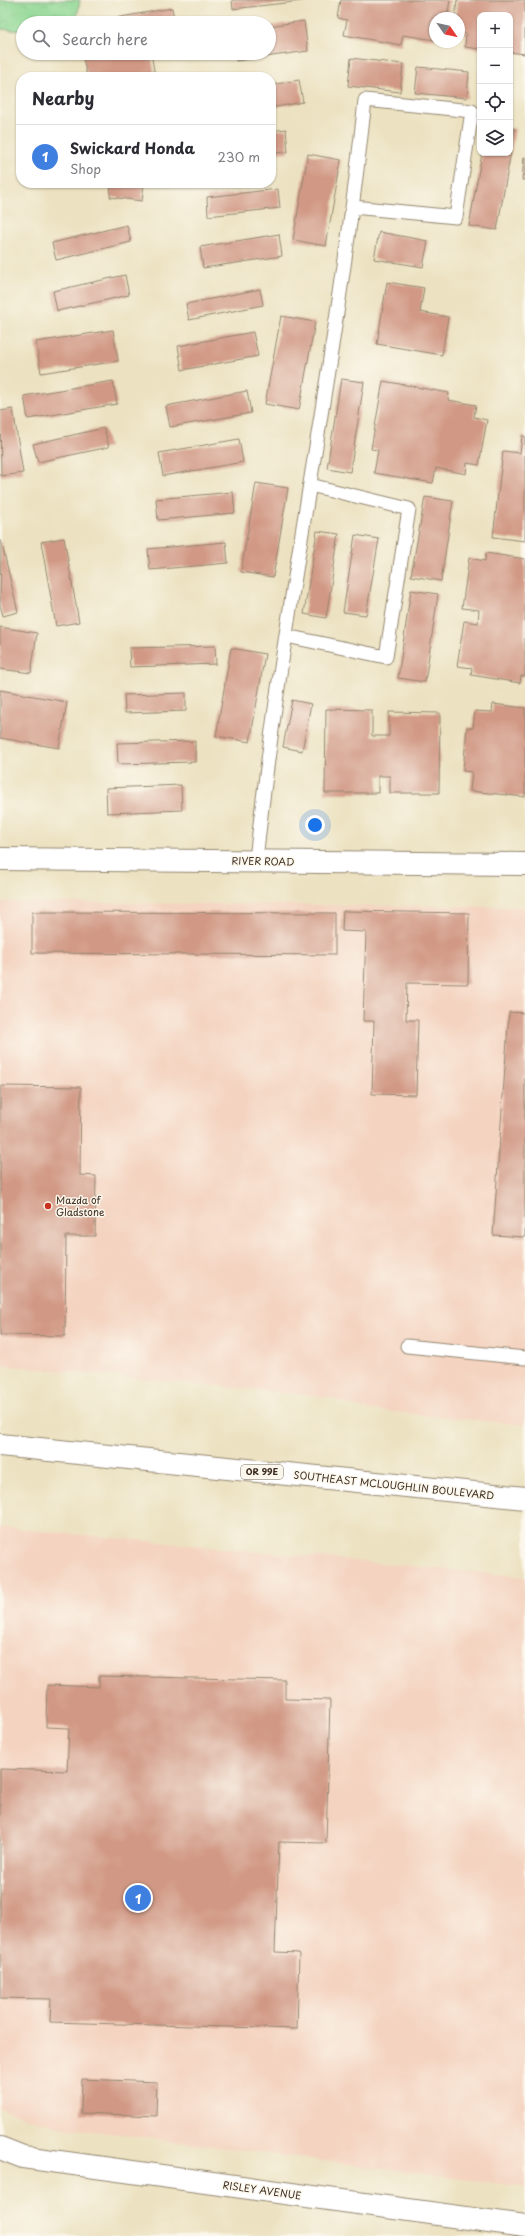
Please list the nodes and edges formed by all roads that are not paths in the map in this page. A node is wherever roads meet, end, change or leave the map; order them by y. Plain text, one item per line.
1 (353, 208) junction
2 (310, 485) junction
3 (286, 636) junction
4 (0, 859) edge
5 (256, 860) junction
6 (525, 864) edge
7 (407, 1346) dead end
8 (525, 1358) edge
9 (0, 1445) edge
10 (525, 1498) edge
11 (0, 2148) edge
12 (525, 2226) edge

1 - 1 lane
1 - 2 lane
2 - 3 lane
2 - 3 lane
3 - 5 lane
4 - 5 street, RIVER ROAD
5 - 6 street, RIVER ROAD
7 - 8 lane
9 - 10 street, SOUTHEAST MCLOUGHLIN BOULEVARD / OR 99E
11 - 12 street, RISLEY AVENUE

